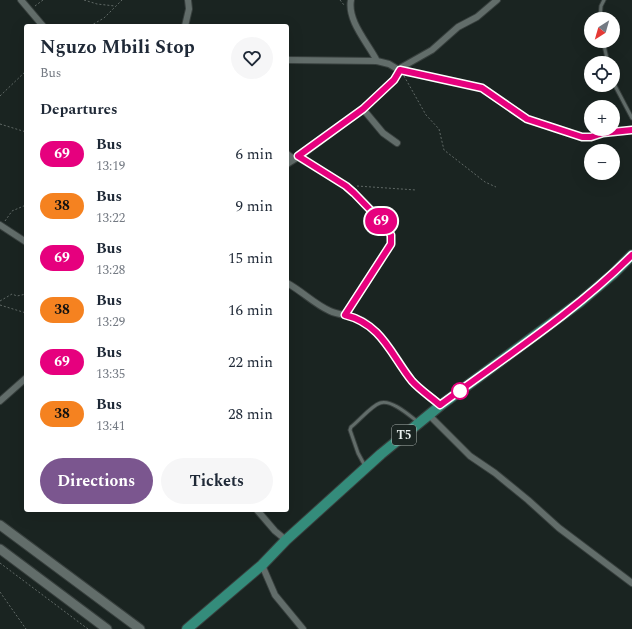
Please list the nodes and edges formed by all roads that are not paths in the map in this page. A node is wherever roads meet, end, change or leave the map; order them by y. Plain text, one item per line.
1 (21, 0) edge
2 (188, 0) edge
3 (351, 0) edge
4 (497, 0) edge
5 (604, 0) edge
6 (601, 12) edge
7 (41, 24) edge
8 (185, 24) edge
9 (289, 60) edge
10 (377, 61) junction
11 (400, 70) junction
12 (618, 92) edge
13 (363, 109) junction
14 (632, 118) edge
15 (632, 130) edge
16 (397, 143) dead end
17 (289, 155) edge
18 (296, 158) junction
19 (289, 163) edge
20 (1, 227) edge
21 (24, 241) edge
22 (632, 255) edge
23 (289, 283) edge
24 (345, 315) junction
25 (24, 380) edge
26 (0, 401) edge
27 (440, 405) junction
28 (429, 415) junction
29 (419, 423) junction
30 (366, 468) junction
31 (259, 512) edge
32 (0, 525) edge
33 (286, 540) junction
34 (0, 549) edge
35 (262, 565) junction
36 (632, 583) edge
37 (107, 629) edge
38 (140, 629) edge
39 (187, 629) edge
40 (303, 629) edge

1 - 7 street
2 - 8 street
3 - 10 street
4 - 11 street
5 - 6 lane
9 - 10 street
10 - 11 street
11 - 13 street
11 - 15 lane
12 - 14 lane
13 - 16 street
13 - 18 street
17 - 18 street
18 - 19 street
18 - 24 street
20 - 21 street
22 - 27 highway, T5
23 - 24 street
24 - 27 street
25 - 26 street
27 - 28 highway, T5
28 - 29 highway, T5
28 - 36 street
29 - 30 highway, T5
29 - 30 lane
30 - 33 highway, T5
31 - 33 street
32 - 38 main road
33 - 35 highway, T5
34 - 37 main road
35 - 39 highway, T5
35 - 40 street

